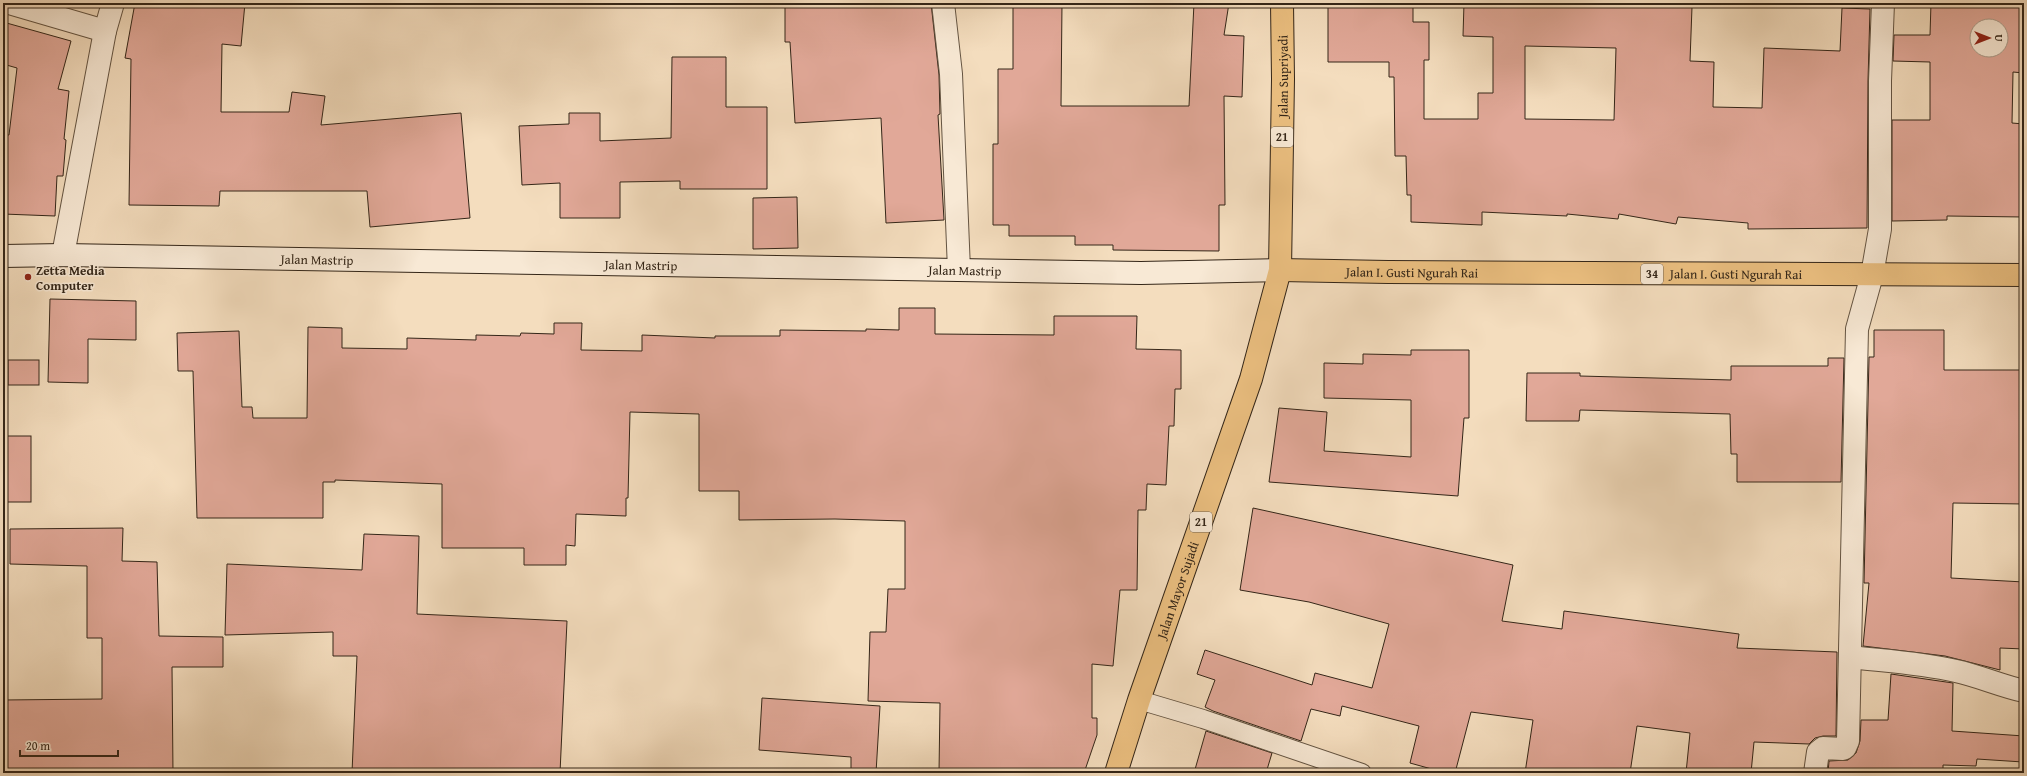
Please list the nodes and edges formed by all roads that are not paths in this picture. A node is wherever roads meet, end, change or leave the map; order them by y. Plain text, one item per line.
1 (9, 3) edge
2 (113, 3) edge
3 (943, 3) edge
4 (1282, 3) edge
5 (1884, 3) edge
6 (105, 31) junction
7 (64, 255) junction
8 (3, 256) edge
9 (959, 270) junction
10 (1280, 270) junction
11 (1872, 274) junction
12 (2024, 274) edge
13 (1850, 657) junction
14 (2024, 691) edge
15 (1139, 700) junction
16 (1116, 773) edge
17 (1362, 773) edge
18 (1815, 773) edge

1 - 6 street
2 - 6 street
3 - 9 street
4 - 10 highway, Jalan Supriyadi / 21
5 - 11 street
6 - 7 street
7 - 8 street, Jalan Mastrip
7 - 9 street, Jalan Mastrip
9 - 10 street, Jalan Mastrip
10 - 11 highway, Jalan I. Gusti Ngurah Rai / 34
10 - 15 highway, Jalan Mayor Sujadi / 21
11 - 12 highway, Jalan I. Gusti Ngurah Rai / 34
11 - 13 street
13 - 14 street
13 - 18 street
15 - 16 highway, Jalan Mayor Sujadi / 21
15 - 17 lane

